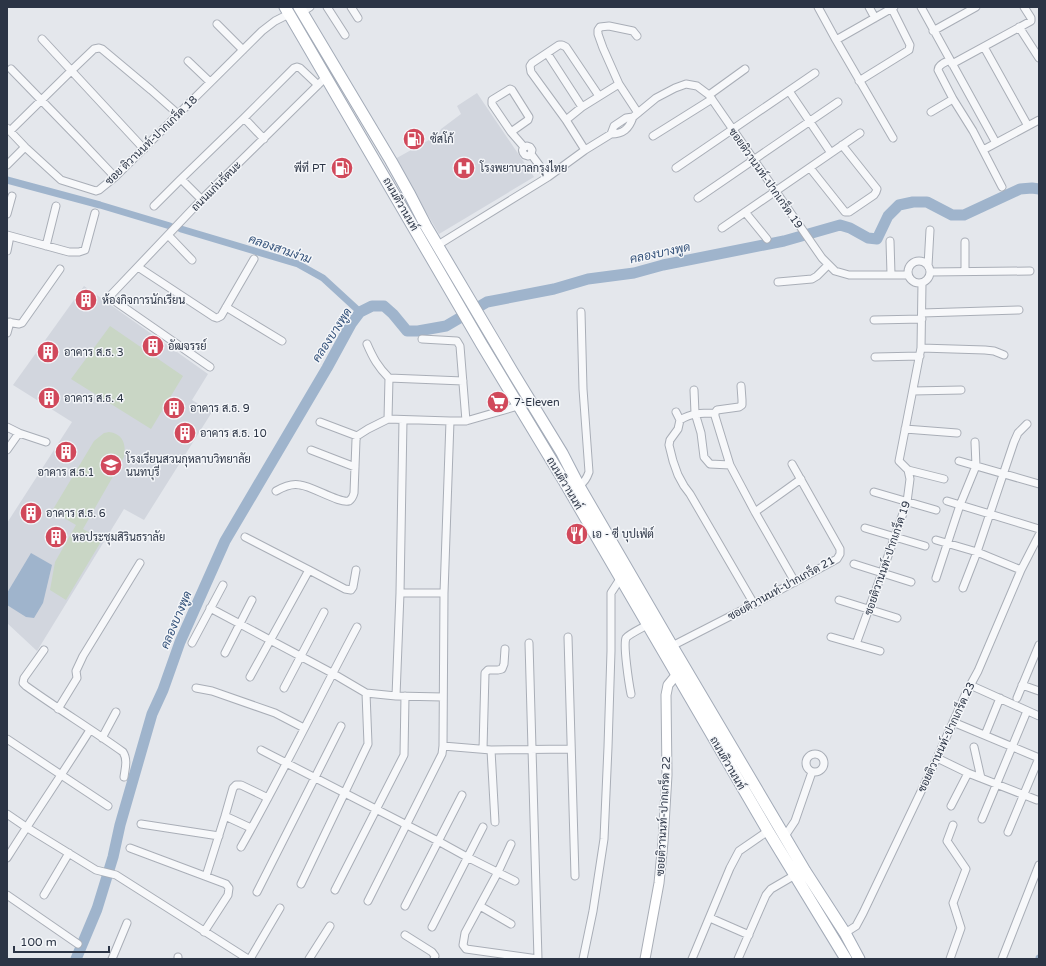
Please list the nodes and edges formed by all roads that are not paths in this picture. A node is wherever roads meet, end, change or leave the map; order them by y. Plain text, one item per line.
1 (326, 7) edge
2 (351, 7) edge
3 (818, 7) edge
4 (869, 7) edge
5 (921, 7) edge
6 (976, 7) edge
7 (1024, 7) edge
8 (893, 8) edge
9 (304, 9) edge
10 (287, 10) edge
11 (358, 18) dead end
12 (875, 18) junction
13 (216, 24) dead end
14 (1019, 27) junction
15 (933, 30) junction
16 (345, 34) dead end
17 (636, 36) dead end
18 (42, 39) dead end
19 (836, 40) junction
20 (984, 47) junction
21 (243, 50) junction
22 (547, 53) junction
23 (1039, 58) edge
24 (188, 61) dead end
25 (951, 62) junction
26 (11, 69) dead end
27 (746, 69) dead end
28 (71, 71) junction
29 (815, 73) dead end
30 (322, 81) junction
31 (859, 81) junction
32 (210, 82) junction
33 (619, 84) junction
34 (789, 91) junction
35 (599, 96) junction
36 (711, 97) junction
37 (953, 99) junction
38 (41, 100) junction
39 (838, 102) dead end
40 (582, 107) junction
41 (931, 112) dead end
42 (178, 114) junction
43 (635, 115) junction
44 (244, 118) junction
45 (566, 120) junction
46 (1039, 120) edge
47 (810, 122) junction
48 (1028, 126) junction
49 (9, 129) edge
50 (733, 129) junction
51 (511, 132) junction
52 (860, 133) dead end
53 (653, 136) dead end
54 (893, 138) dead end
55 (264, 139) junction
56 (996, 143) junction
57 (842, 146) junction
58 (25, 148) junction
59 (144, 149) junction
60 (585, 150) junction
61 (983, 150) junction
62 (831, 153) junction
63 (754, 160) junction
64 (7, 165) edge
65 (676, 168) dead end
66 (810, 168) junction
67 (115, 177) junction
68 (548, 177) junction
69 (181, 179) junction
70 (1002, 187) dead end
71 (775, 191) junction
72 (12, 196) dead end
73 (698, 198) dead end
74 (202, 200) junction
75 (56, 206) dead end
76 (154, 206) dead end
77 (745, 212) junction
78 (95, 213) dead end
79 (7, 214) edge
80 (722, 228) dead end
81 (930, 230) dead end
82 (168, 235) junction
83 (8, 238) edge
84 (767, 239) dead end
85 (890, 241) dead end
86 (965, 242) dead end
87 (438, 245) junction
88 (46, 246) junction
89 (7, 251) edge
90 (254, 259) dead end
91 (192, 260) dead end
92 (828, 265) junction
93 (138, 267) junction
94 (60, 269) dead end
95 (929, 269) junction
96 (965, 271) junction
97 (1030, 271) dead end
98 (891, 274) junction
99 (908, 275) junction
100 (778, 282) dead end
101 (922, 283) junction
102 (226, 307) junction
103 (468, 308) junction
104 (1019, 310) dead end
105 (581, 312) dead end
106 (922, 316) junction
107 (475, 320) junction
108 (874, 320) dead end
109 (9, 322) edge
110 (7, 333) edge
111 (422, 339) dead end
112 (282, 341) dead end
113 (367, 344) dead end
114 (921, 348) junction
115 (1004, 355) dead end
116 (920, 356) junction
117 (875, 357) dead end
118 (210, 367) dead end
119 (389, 378) junction
120 (463, 381) junction
121 (741, 386) dead end
122 (694, 390) dead end
123 (961, 390) dead end
124 (912, 391) junction
125 (518, 406) junction
126 (676, 412) dead end
127 (695, 413) junction
128 (715, 413) junction
129 (388, 419) junction
130 (403, 420) junction
131 (466, 420) junction
132 (680, 420) junction
133 (450, 421) junction
134 (320, 422) dead end
135 (1027, 424) dead end
136 (7, 428) edge
137 (905, 429) junction
138 (19, 433) junction
139 (957, 433) dead end
140 (357, 436) junction
141 (46, 442) dead end
142 (975, 442) dead end
143 (7, 450) edge
144 (311, 450) dead end
145 (959, 461) dead end
146 (792, 464) dead end
147 (730, 466) junction
148 (976, 466) junction
149 (355, 467) junction
150 (908, 470) junction
151 (1004, 474) junction
152 (801, 479) junction
153 (944, 479) dead end
154 (1039, 484) edge
155 (579, 486) junction
156 (276, 491) dead end
157 (874, 492) dead end
158 (947, 501) dead end
159 (907, 502) junction
160 (960, 505) junction
161 (936, 510) dead end
162 (755, 512) junction
163 (990, 514) junction
164 (865, 528) dead end
165 (1039, 529) edge
166 (1039, 535) edge
167 (245, 537) dead end
168 (895, 537) junction
169 (936, 540) dead end
170 (947, 544) junction
171 (925, 546) dead end
172 (977, 552) junction
173 (140, 563) dead end
174 (854, 564) dead end
175 (309, 570) junction
176 (356, 570) dead end
177 (1021, 570) junction
178 (882, 573) junction
179 (936, 578) dead end
180 (620, 579) junction
181 (795, 582) junction
182 (912, 582) dead end
183 (223, 585) dead end
184 (963, 588) dead end
185 (400, 593) junction
186 (444, 593) junction
187 (252, 600) dead end
188 (839, 600) dead end
189 (754, 604) junction
190 (210, 608) junction
191 (869, 610) junction
192 (324, 612) dead end
193 (897, 618) dead end
194 (241, 624) junction
195 (647, 625) junction
196 (357, 627) dead end
197 (568, 637) dead end
198 (831, 637) dead end
199 (270, 640) junction
200 (192, 643) dead end
201 (529, 643) dead end
202 (856, 644) junction
203 (1039, 645) edge
204 (672, 646) junction
205 (505, 649) dead end
206 (44, 650) dead end
207 (880, 651) dead end
208 (225, 653) dead end
209 (300, 657) junction
210 (681, 671) junction
211 (332, 673) junction
212 (250, 677) dead end
213 (970, 685) junction
214 (1022, 685) junction
215 (196, 688) dead end
216 (284, 688) dead end
217 (1039, 691) edge
218 (366, 693) junction
219 (631, 694) dead end
220 (396, 696) junction
221 (405, 696) junction
222 (443, 697) junction
223 (1000, 698) junction
224 (1017, 698) dead end
225 (58, 709) junction
226 (1028, 711) junction
227 (116, 712) dead end
228 (1039, 716) edge
229 (954, 722) junction
230 (341, 726) dead end
231 (304, 728) junction
232 (90, 730) junction
233 (984, 735) junction
234 (102, 738) junction
235 (7, 739) edge
236 (443, 746) junction
237 (974, 747) dead end
238 (1012, 747) junction
239 (532, 749) junction
240 (571, 749) junction
241 (261, 750) dead end
242 (484, 750) junction
243 (491, 750) junction
244 (937, 758) junction
245 (1039, 758) edge
246 (286, 763) junction
247 (812, 772) dead end
248 (968, 773) junction
249 (62, 776) junction
250 (124, 777) dead end
251 (315, 777) junction
252 (981, 778) junction
253 (997, 783) junction
254 (345, 793) junction
255 (1024, 794) junction
256 (462, 795) dead end
257 (268, 798) junction
258 (1036, 800) dead end
259 (108, 806) dead end
260 (951, 806) dead end
261 (376, 809) junction
262 (7, 814) edge
263 (225, 816) junction
264 (982, 819) dead end
265 (495, 822) dead end
266 (141, 824) dead end
267 (407, 825) junction
268 (953, 826) dead end
269 (26, 827) junction
270 (482, 827) dead end
271 (251, 828) junction
272 (768, 831) junction
273 (1008, 832) dead end
274 (219, 836) junction
275 (784, 836) junction
276 (438, 841) junction
277 (511, 844) dead end
278 (241, 847) dead end
279 (130, 848) dead end
280 (69, 853) junction
281 (467, 857) junction
282 (7, 858) edge
283 (1039, 865) edge
284 (498, 872) junction
285 (795, 875) junction
286 (206, 876) junction
287 (575, 876) dead end
288 (515, 881) dead end
289 (301, 884) dead end
290 (335, 890) dead end
291 (257, 892) dead end
292 (7, 895) edge
293 (44, 895) dead end
294 (368, 901) dead end
295 (405, 906) dead end
296 (480, 906) junction
297 (280, 908) dead end
298 (710, 918) junction
299 (127, 922) dead end
300 (511, 924) dead end
301 (330, 926) dead end
302 (432, 927) dead end
303 (204, 932) junction
304 (845, 933) junction
305 (749, 934) junction
306 (405, 935) dead end
307 (78, 944) dead end
308 (112, 959) edge
309 (249, 959) edge
310 (309, 959) edge
311 (434, 959) edge
312 (538, 959) edge
313 (583, 959) edge
314 (645, 959) edge
315 (692, 959) edge
316 (738, 959) edge
317 (846, 959) edge
318 (859, 959) edge
319 (950, 959) edge
320 (1002, 959) edge

1 - 16 street
2 - 11 street
3 - 19 street
4 - 12 street
5 - 15 street
6 - 15 street
7 - 14 street
8 - 12 street
8 - 31 street
9 - 87 main road, ถนนติวานนท์
10 - 21 street, ซอย ติวานนท์-ปากเกร็ด 18
10 - 30 main road, ถนนติวานนท์
12 - 19 street
13 - 21 street
14 - 20 street
14 - 23 street
15 - 25 street
17 - 33 street
18 - 28 street
19 - 31 street
20 - 25 street
20 - 48 street
21 - 32 street, ซอย ติวานนท์-ปากเกร็ด 18
22 - 35 street
22 - 40 street
22 - 45 street
24 - 32 street
25 - 37 street
25 - 56 street
26 - 38 street
27 - 36 street
28 - 38 street
28 - 42 street
28 - 59 street
29 - 34 street
30 - 44 street
30 - 55 street, ถนนแก่นรัตนะ
30 - 103 main road, ถนนติวานนท์
31 - 54 street
32 - 42 street, ซอย ติวานนท์-ปากเกร็ด 18
33 - 35 street
33 - 43 street
34 - 47 street
34 - 50 street
35 - 40 street
36 - 43 street, ซอยติวานนท์-ปากเกร็ด 19
36 - 50 street, ซอยติวานนท์-ปากเกร็ด 19
36 - 53 street
37 - 41 street
37 - 61 street
38 - 49 street
38 - 67 street
39 - 47 street
40 - 45 street
42 - 59 street, ซอย ติวานนท์-ปากเกร็ด 18
43 - 60 street, ซอยติวานนท์-ปากเกร็ด 19
44 - 55 street
44 - 69 street
45 - 60 street
46 - 48 street
47 - 62 street
47 - 63 street
48 - 56 street
49 - 58 street, ซอย ติวานนท์-ปากเกร็ด 18
50 - 63 street, ซอยติวานนท์-ปากเกร็ด 19
50 - 65 street
51 - 51 street
51 - 68 street
52 - 57 street
55 - 74 street, ถนนแก่นรัตนะ
56 - 61 street
57 - 62 street
57 - 66 street
58 - 64 street
58 - 67 street, ซอย ติวานนท์-ปากเกร็ด 18
59 - 67 street, ซอย ติวานนท์-ปากเกร็ด 18
60 - 68 street, ซอยติวานนท์-ปากเกร็ด 19
61 - 70 street
62 - 66 street
63 - 71 street, ซอยติวานนท์-ปากเกร็ด 19
63 - 73 street
66 - 71 street
68 - 87 street, ซอยติวานนท์-ปากเกร็ด 19
69 - 74 street
69 - 76 street
71 - 77 street
71 - 92 street, ซอยติวานนท์-ปากเกร็ด 19
72 - 79 street
74 - 82 street, ถนนแก่นรัตนะ
75 - 88 street
77 - 80 street
77 - 84 street
78 - 88 street
81 - 95 street
82 - 91 street
82 - 93 street, ถนนแก่นรัตนะ
83 - 88 street
83 - 89 street
85 - 98 street
86 - 96 street
87 - 103 main road, ถนนติวานนท์
90 - 102 street
92 - 98 street, ซอยติวานนท์-ปากเกร็ด 19
92 - 100 street
93 - 102 street
93 - 118 street, ถนนแก่นรัตนะ
94 - 109 street
95 - 96 street
95 - 99 street
95 - 101 street
96 - 97 street
98 - 99 street, ซอยติวานนท์-ปากเกร็ด 19
99 - 101 street
101 - 106 street, ซอยติวานนท์-ปากเกร็ด 19
102 - 112 street
103 - 107 main road, ถนนติวานนท์
104 - 106 street
105 - 155 street
106 - 108 street
106 - 114 street, ซอยติวานนท์-ปากเกร็ด 19
107 - 125 main road, ถนนติวานนท์
107 - 155 main road, ถนนติวานนท์
109 - 110 street
111 - 120 street
113 - 119 street
114 - 115 street
114 - 116 street, ซอยติวานนท์-ปากเกร็ด 19
116 - 117 street
116 - 124 street, ซอยติวานนท์-ปากเกร็ด 19
119 - 120 street
119 - 129 street
120 - 131 street
121 - 128 street
122 - 127 street
123 - 124 street
124 - 137 street, ซอยติวานนท์-ปากเกร็ด 19
125 - 131 street
125 - 180 main road, ถนนติวานนท์
126 - 132 street
127 - 128 street
127 - 132 street
127 - 147 street
128 - 147 street
129 - 130 street
129 - 140 street
130 - 133 street
130 - 185 street
131 - 133 street
132 - 189 street
133 - 186 street
134 - 140 street
135 - 151 street
136 - 138 street
137 - 139 street
137 - 150 street, ซอยติวานนท์-ปากเกร็ด 19
138 - 141 street
138 - 143 street
140 - 149 street
142 - 148 street
144 - 149 street
145 - 148 street
146 - 152 street, ซอยติวานนท์-ปากเกร็ด 21
147 - 162 street
148 - 151 street
148 - 160 street
149 - 156 street
150 - 153 street
150 - 159 street, ซอยติวานนท์-ปากเกร็ด 19
151 - 154 street
151 - 163 street
152 - 162 street
152 - 181 street, ซอยติวานนท์-ปากเกร็ด 21
155 - 204 main road, ถนนติวานนท์
157 - 159 street
158 - 160 street
159 - 161 street
159 - 168 street, ซอยติวานนท์-ปากเกร็ด 19
160 - 163 street
160 - 170 street
162 - 181 street
163 - 165 street
163 - 172 street
164 - 168 street
166 - 177 street, ซอยติวานนท์-ปากเกร็ด 23
167 - 175 street
168 - 171 street
168 - 178 street, ซอยติวานนท์-ปากเกร็ด 19
169 - 170 street
170 - 172 street
170 - 179 street
172 - 177 street
172 - 184 street
173 - 225 street
174 - 178 street
175 - 176 street
175 - 199 street
177 - 213 street, ซอยติวานนท์-ปากเกร็ด 23
178 - 182 street
178 - 191 street, ซอยติวานนท์-ปากเกร็ด 19
180 - 195 main road, ถนนติวานนท์
180 - 313 street
181 - 189 street, ซอยติวานนท์-ปากเกร็ด 21
183 - 190 street
185 - 186 street
185 - 220 street
186 - 222 street
187 - 194 street
188 - 191 street
189 - 204 street, ซอยติวานนท์-ปากเกร็ด 21
190 - 194 street
190 - 200 street
191 - 193 street
191 - 202 street, ซอยติวานนท์-ปากเกร็ด 19
192 - 209 street
194 - 199 street
194 - 208 street
195 - 210 main road, ถนนติวานนท์
195 - 219 street
196 - 211 street
197 - 240 street
198 - 202 street
199 - 209 street
199 - 212 street
201 - 239 street
202 - 207 street
203 - 214 street
204 - 210 main road, ถนนติวานนท์
205 - 242 street
206 - 225 street
209 - 211 street
209 - 216 street
210 - 272 main road, ถนนติวานนท์
210 - 275 main road, ถนนติวานนท์
210 - 314 street, ซอยติวานนท์-ปากเกร็ด 22
211 - 218 street
211 - 231 street
213 - 223 street
213 - 229 street, ซอยติวานนท์-ปากเกร็ด 23
214 - 217 street
214 - 224 street
215 - 231 street
218 - 220 street
218 - 254 street
220 - 221 street
221 - 222 street
221 - 261 street
222 - 236 street
223 - 226 street
223 - 233 street
225 - 232 street
226 - 228 street
226 - 238 street
227 - 234 street
229 - 233 street
229 - 244 street, ซอยติวานนท์-ปากเกร็ด 23
230 - 251 street
231 - 246 street
232 - 234 street
232 - 249 street
233 - 238 street
234 - 250 street
235 - 249 street
236 - 242 street
236 - 267 street
237 - 252 street
238 - 245 street
238 - 253 street
239 - 240 street
239 - 243 street
239 - 312 street
240 - 287 street
241 - 246 street
242 - 243 street
243 - 265 street
244 - 248 street
244 - 304 street, ซอยติวานนท์-ปากเกร็ด 23
245 - 255 street
246 - 251 street
246 - 257 street
247 - 275 street
248 - 252 street
248 - 260 street
249 - 259 street
249 - 269 street
251 - 254 street
251 - 291 street
252 - 253 street
253 - 255 street
253 - 264 street
254 - 261 street
254 - 289 street
255 - 258 street
255 - 273 street
256 - 276 street
257 - 263 street
257 - 271 street
261 - 267 street
261 - 290 street
262 - 269 street
263 - 271 street
263 - 274 street
266 - 274 street
267 - 276 street
267 - 294 street
268 - 319 street
269 - 280 street
269 - 282 street
270 - 281 street
271 - 278 street
272 - 285 main road, ถนนติวานนท์
272 - 298 street
274 - 286 street
275 - 304 main road, ถนนติวานนท์
276 - 281 street
276 - 295 street
277 - 284 street
279 - 286 street
280 - 293 street
280 - 303 street
281 - 284 street
281 - 302 street
283 - 320 street
284 - 288 street
284 - 296 street
285 - 305 street
285 - 317 main road, ถนนติวานนท์
286 - 303 street
292 - 307 street
296 - 300 street
296 - 312 street
297 - 309 street
298 - 305 street
298 - 315 street
299 - 308 street
301 - 310 street
303 - 309 street
304 - 318 main road, ถนนติวานนท์
305 - 316 street
306 - 311 street

